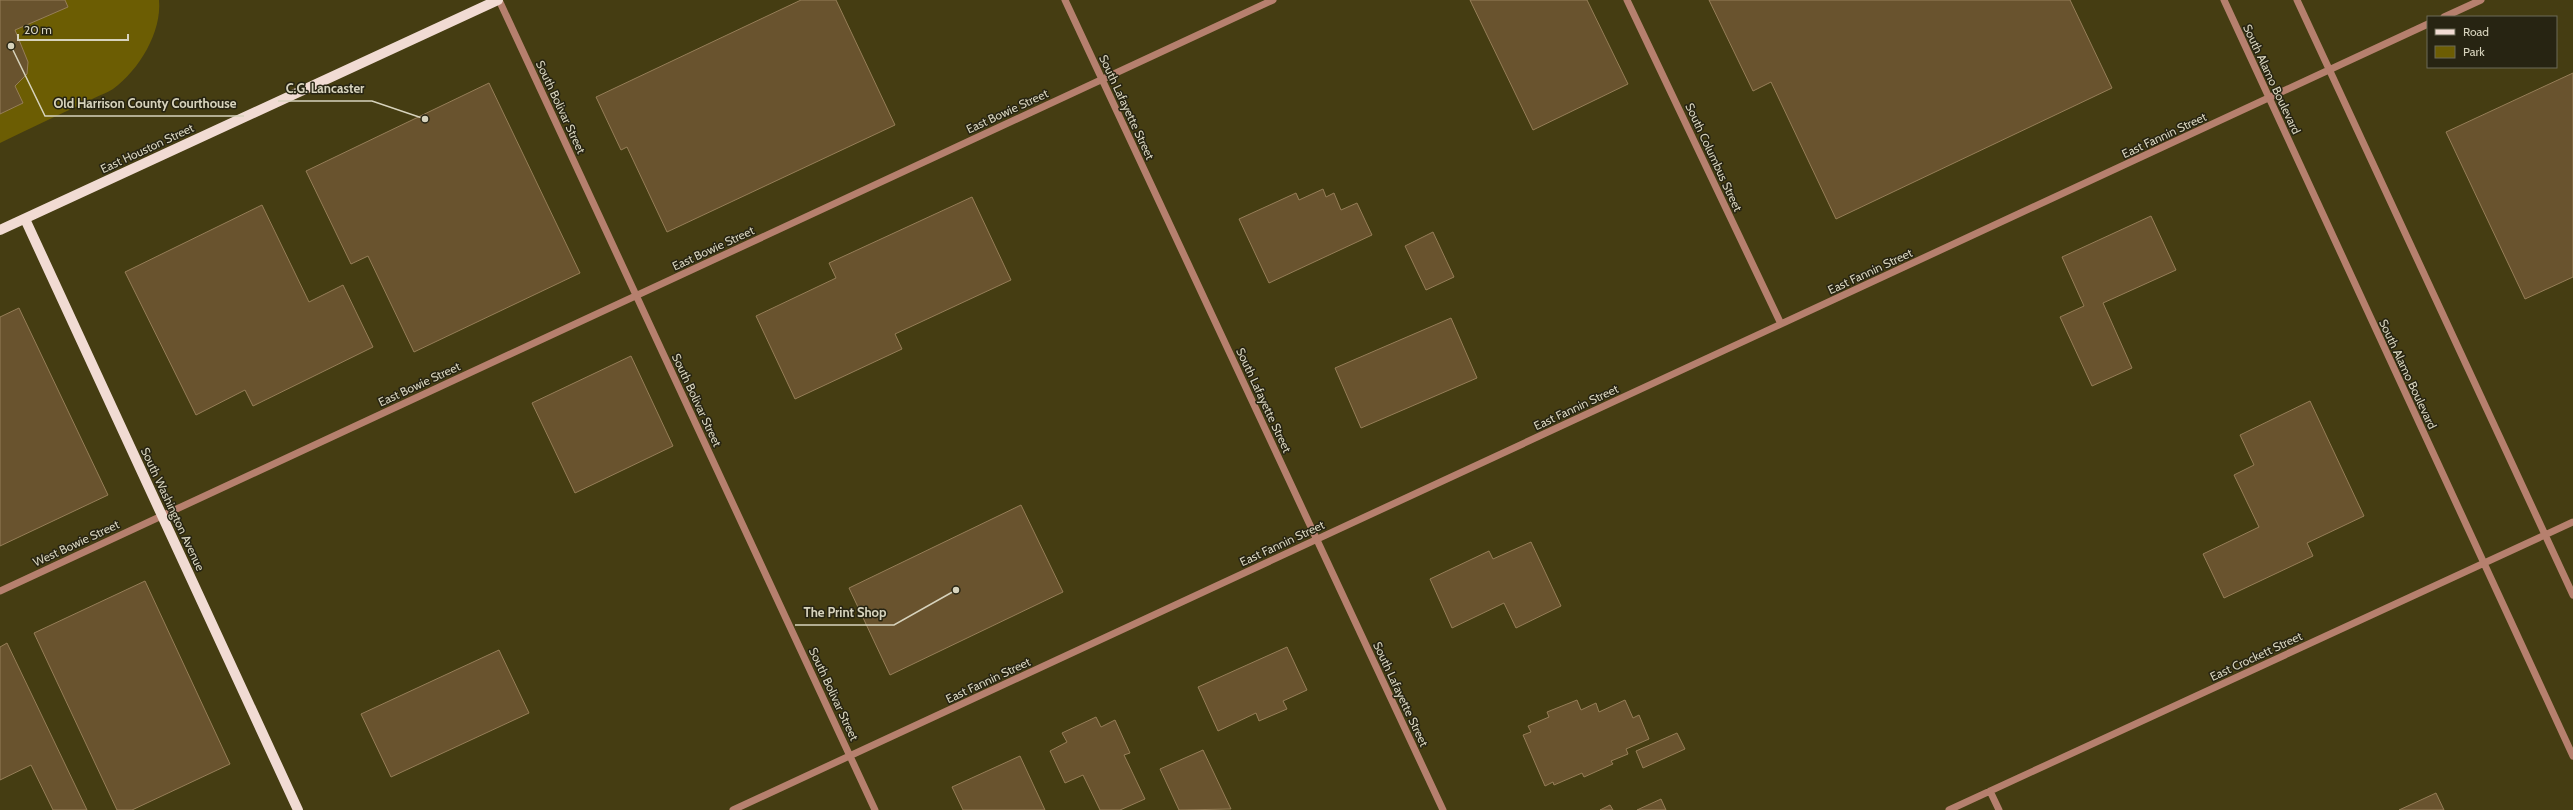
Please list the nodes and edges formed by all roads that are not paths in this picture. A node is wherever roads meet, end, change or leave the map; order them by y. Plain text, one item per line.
1 (499, 0) edge
2 (1065, 0) edge
3 (1273, 0) edge
4 (1627, 0) edge
5 (2224, 0) edge
6 (2297, 0) edge
7 (2481, 0) edge
8 (2446, 16) edge
9 (2427, 24) edge
10 (2329, 70) junction
11 (1102, 80) junction
12 (2269, 98) junction
13 (25, 219) junction
14 (0, 230) edge
15 (636, 295) junction
16 (1781, 324) junction
17 (162, 515) junction
18 (2573, 522) edge
19 (2545, 535) junction
20 (1316, 539) junction
21 (2482, 563) junction
22 (0, 591) edge
23 (2573, 595) edge
24 (850, 755) junction
25 (2573, 756) edge
26 (1990, 791) junction
27 (298, 810) edge
28 (733, 810) edge
29 (875, 810) edge
30 (1443, 810) edge
31 (1949, 810) edge
32 (1999, 810) edge

1 - 13 main road, East Houston Street
1 - 15 street, South Bolivar Street
2 - 11 street, South Lafayette Street
3 - 11 street, East Bowie Street
4 - 16 street, South Columbus Street
5 - 12 street, South Alamo Boulevard
6 - 10 street
7 - 8 street
9 - 10 street, East Fannin Street
10 - 12 street, East Fannin Street
10 - 19 street
11 - 15 street, East Bowie Street
11 - 20 street, South Lafayette Street
12 - 16 street, East Fannin Street
12 - 21 street, South Alamo Boulevard
13 - 14 main road, East Houston Street
13 - 17 main road, South Washington Avenue
15 - 17 street, East Bowie Street
15 - 24 street, South Bolivar Street
16 - 20 street, East Fannin Street
17 - 22 street, West Bowie Street
17 - 27 main road, South Washington Avenue
18 - 19 street, East Crockett Street
19 - 21 street, East Crockett Street
19 - 23 street
20 - 24 street, East Fannin Street
20 - 30 street, South Lafayette Street
21 - 25 street, South Alamo Boulevard
21 - 26 street, East Crockett Street
24 - 28 street, East Fannin Street
24 - 29 street, South Bolivar Street
26 - 31 street, East Crockett Street
26 - 32 street

